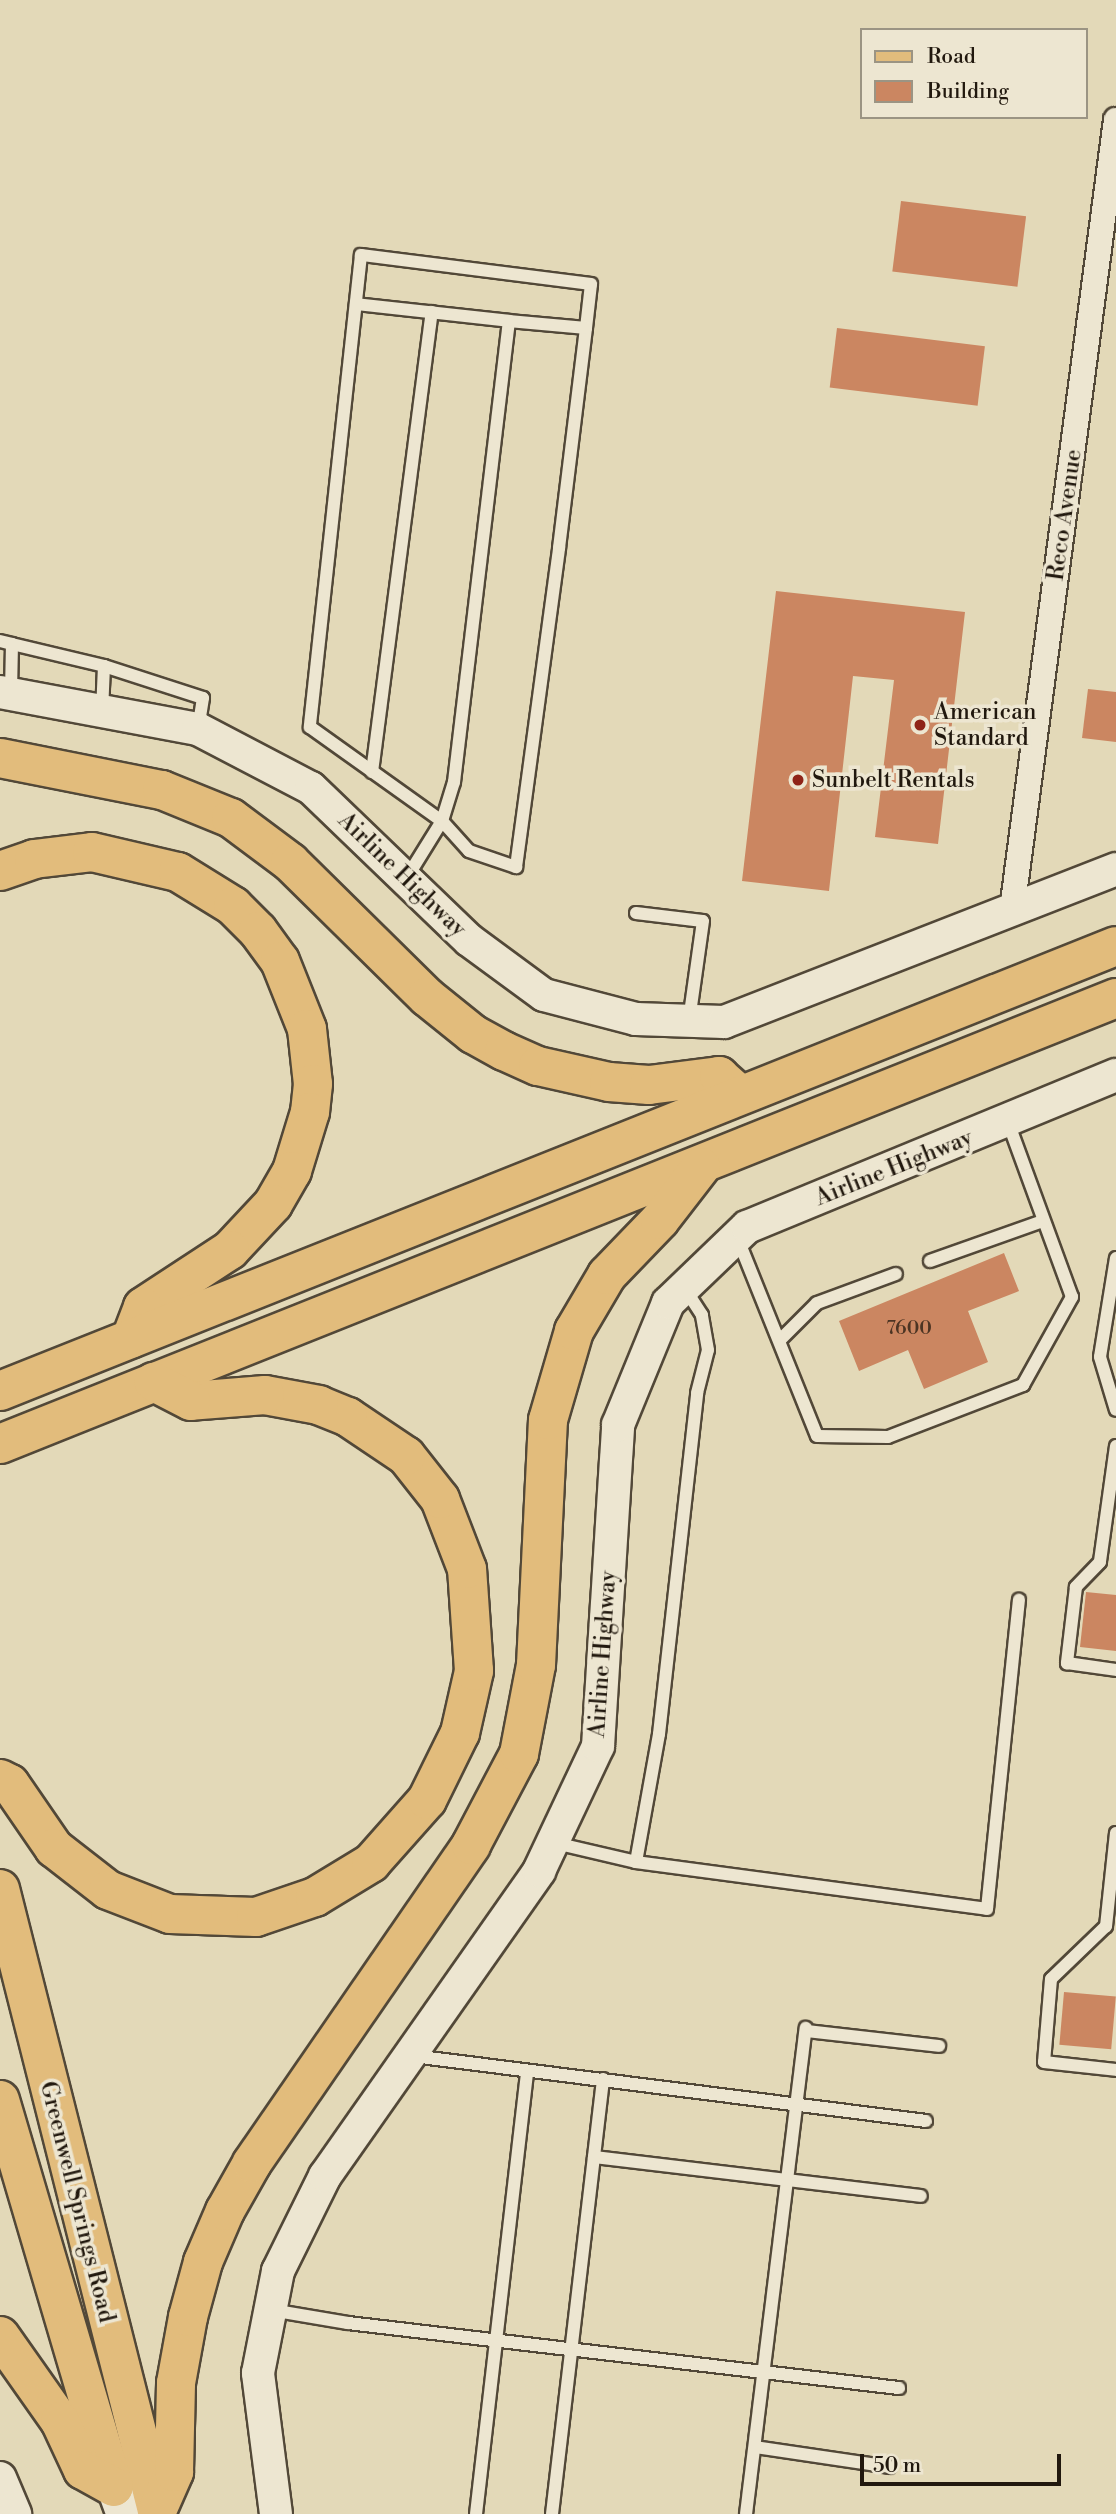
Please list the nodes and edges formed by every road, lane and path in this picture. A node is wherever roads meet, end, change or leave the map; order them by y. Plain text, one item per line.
1 (1116, 120) edge
2 (1109, 235) edge
3 (356, 304) junction
4 (432, 312) junction
5 (509, 321) junction
6 (586, 328) junction
7 (6, 643) edge
8 (104, 666) junction
9 (5, 692) edge
10 (102, 711) junction
11 (198, 729) junction
12 (0, 758) edge
13 (372, 772) junction
14 (442, 821) junction
15 (1116, 869) edge
16 (0, 871) edge
17 (406, 879) junction
18 (1012, 910) junction
19 (636, 913) dead end
20 (1116, 946) edge
21 (1116, 998) edge
22 (688, 1021) junction
23 (1116, 1076) edge
24 (740, 1095) junction
25 (1008, 1122) junction
26 (701, 1167) junction
27 (1043, 1221) junction
28 (737, 1237) junction
29 (1116, 1258) edge
30 (930, 1261) dead end
31 (896, 1274) dead end
32 (684, 1288) junction
33 (131, 1339) junction
34 (780, 1340) junction
35 (154, 1382) junction
36 (0, 1391) edge
37 (1116, 1410) edge
38 (0, 1444) edge
39 (1116, 1446) edge
40 (1019, 1600) dead end
41 (1116, 1670) edge
42 (0, 1779) edge
43 (1116, 1833) edge
44 (551, 1842) junction
45 (636, 1862) junction
46 (0, 1889) edge
47 (939, 2046) dead end
48 (409, 2056) junction
49 (1116, 2070) edge
50 (527, 2071) junction
51 (603, 2079) junction
52 (0, 2100) edge
53 (797, 2102) junction
54 (926, 2121) dead end
55 (594, 2157) junction
56 (788, 2181) junction
57 (920, 2196) dead end
58 (270, 2310) junction
59 (0, 2336) edge
60 (496, 2341) junction
61 (572, 2350) junction
62 (764, 2371) junction
63 (899, 2388) dead end
64 (755, 2447) junction
65 (890, 2467) dead end
66 (0, 2478) edge
67 (138, 2506) edge
68 (15, 2514) edge
69 (276, 2514) edge
70 (476, 2514) edge
71 (552, 2514) edge
72 (746, 2514) edge

1 - 2 street, Reco Avenue
2 - 18 street, Reco Avenue
3 - 4 lane
3 - 6 lane
3 - 13 lane
4 - 5 lane
4 - 13 lane
5 - 6 lane
5 - 14 lane
6 - 14 lane
7 - 8 lane
7 - 9 lane
8 - 10 lane
8 - 11 lane
9 - 10 street, Airline Highway
10 - 11 street, Airline Highway
11 - 17 street, Airline Highway
12 - 24 main road
13 - 14 lane
14 - 17 lane
15 - 18 street, Airline Highway
16 - 33 main road
17 - 22 street, Airline Highway
18 - 22 street, Airline Highway
19 - 22 lane
20 - 24 main road
21 - 26 main road
23 - 25 street, Airline Highway
24 - 33 main road
25 - 27 lane
25 - 28 street, Airline Highway
26 - 35 main road
26 - 67 main road
27 - 30 lane
27 - 34 lane
28 - 32 street, Airline Highway
28 - 34 lane
29 - 37 lane
31 - 34 lane
32 - 44 street, Airline Highway
32 - 45 lane
33 - 36 main road
35 - 38 main road
35 - 42 main road
39 - 41 lane
40 - 45 lane
43 - 49 lane
44 - 45 lane
44 - 48 street, Airline Highway
46 - 67 main road, Greenwell Springs Road
47 - 53 lane
48 - 50 lane
48 - 58 street, Airline Highway
50 - 51 lane
50 - 60 lane
51 - 53 lane
51 - 55 lane
52 - 67 main road, Greenwell Springs Road
53 - 54 lane
53 - 56 lane
55 - 56 lane
55 - 61 lane
56 - 57 lane
56 - 62 lane
58 - 60 lane
58 - 69 street, Airline Highway
59 - 67 main road
60 - 61 lane
60 - 70 lane
61 - 62 lane
61 - 71 lane
62 - 63 lane
62 - 64 lane
64 - 65 lane
64 - 72 lane
66 - 68 street

